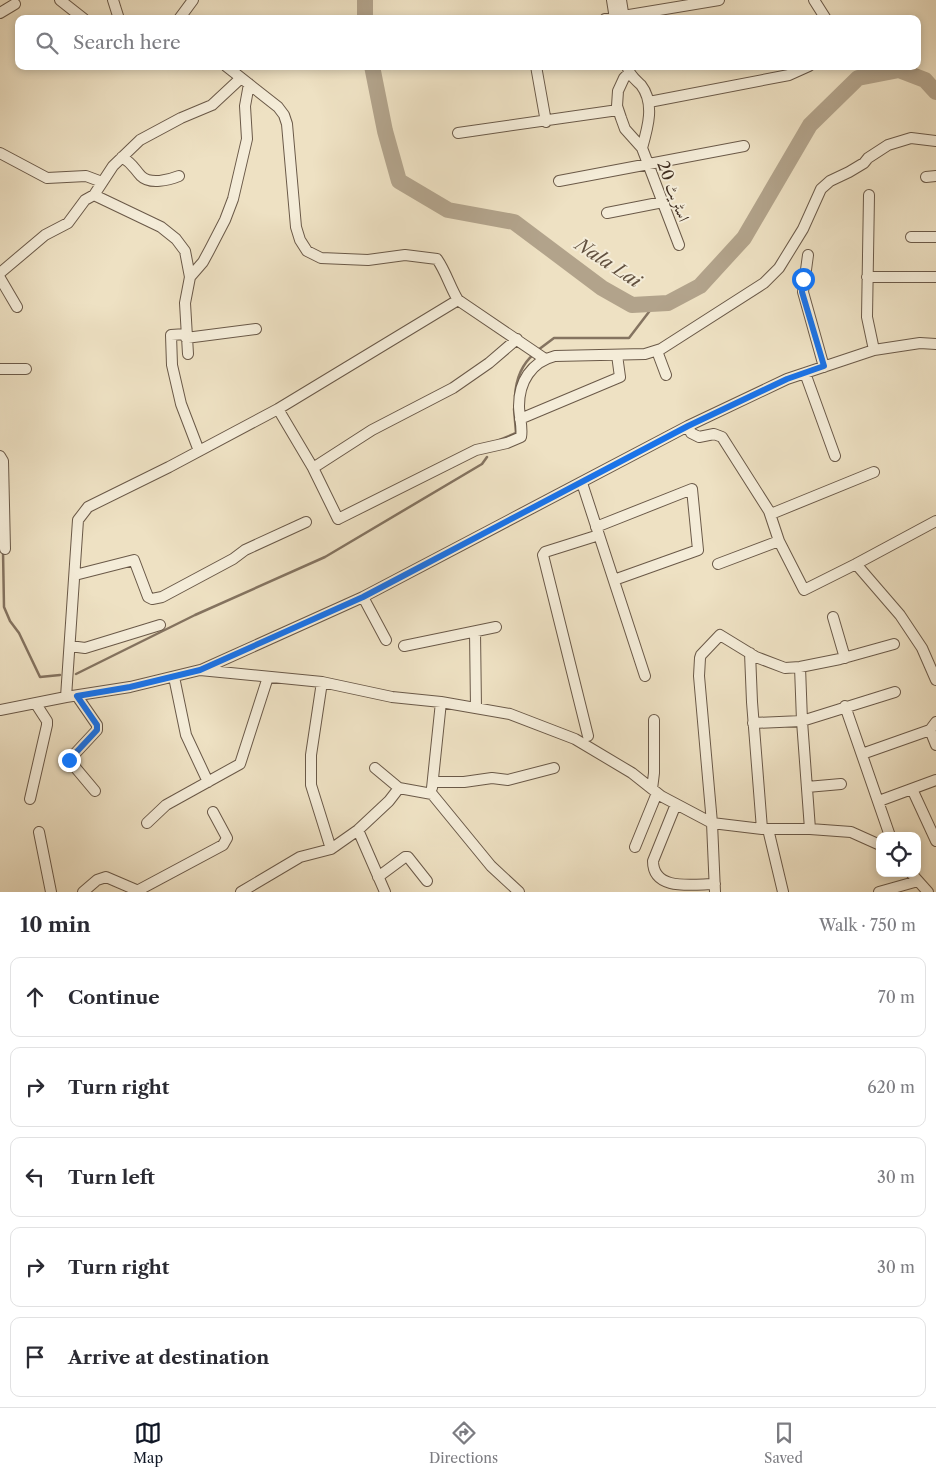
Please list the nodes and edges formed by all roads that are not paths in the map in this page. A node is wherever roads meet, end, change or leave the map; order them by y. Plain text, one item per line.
1 (60, 0) edge
2 (113, 0) edge
3 (193, 0) edge
4 (612, 0) edge
5 (621, 0) edge
6 (718, 0) edge
7 (814, 0) edge
8 (15, 4) dead end
9 (0, 13) edge
10 (79, 15) edge
11 (115, 15) edge
12 (182, 15) edge
13 (616, 15) edge
14 (617, 15) edge
15 (629, 15) edge
16 (823, 15) edge
17 (231, 70) edge
18 (537, 70) edge
19 (628, 70) edge
20 (799, 70) edge
21 (245, 81) junction
22 (649, 102) junction
23 (618, 110) junction
24 (546, 122) junction
25 (458, 133) dead end
26 (936, 141) edge
27 (744, 146) dead end
28 (642, 148) junction
29 (0, 153) edge
30 (122, 157) junction
31 (648, 164) junction
32 (179, 176) dead end
33 (559, 181) dead end
34 (102, 182) junction
35 (94, 195) junction
36 (869, 196) dead end
37 (663, 202) junction
38 (607, 213) dead end
39 (911, 237) dead end
40 (936, 237) edge
41 (678, 245) dead end
42 (808, 255) dead end
43 (0, 273) edge
44 (190, 277) junction
45 (867, 277) junction
46 (936, 277) edge
47 (0, 278) edge
48 (458, 300) junction
49 (16, 307) dead end
50 (256, 329) dead end
51 (186, 336) junction
52 (517, 339) junction
53 (936, 344) edge
54 (874, 350) junction
55 (657, 351) junction
56 (188, 354) dead end
57 (538, 354) junction
58 (617, 356) junction
59 (824, 366) junction
60 (0, 369) edge
61 (26, 370) dead end
62 (805, 373) junction
63 (666, 375) dead end
64 (278, 409) junction
65 (520, 419) junction
66 (688, 426) junction
67 (199, 451) junction
68 (0, 456) edge
69 (835, 456) dead end
70 (313, 468) junction
71 (874, 472) dead end
72 (582, 482) junction
73 (771, 514) junction
74 (936, 521) edge
75 (306, 522) dead end
76 (598, 531) junction
77 (778, 541) junction
78 (6, 549) dead end
79 (718, 564) dead end
80 (856, 564) junction
81 (75, 575) junction
82 (614, 580) junction
83 (363, 597) junction
84 (833, 617) dead end
85 (160, 625) dead end
86 (496, 627) dead end
87 (475, 632) junction
88 (386, 640) dead end
89 (894, 644) dead end
90 (70, 646) junction
91 (404, 646) dead end
92 (750, 653) junction
93 (845, 658) junction
94 (800, 667) junction
95 (200, 670) junction
96 (644, 676) dead end
97 (174, 677) junction
98 (268, 677) junction
99 (936, 680) edge
100 (322, 682) junction
101 (895, 692) dead end
102 (71, 696) junction
103 (441, 702) junction
104 (36, 704) junction
105 (845, 706) junction
106 (476, 708) junction
107 (0, 710) edge
108 (654, 720) dead end
109 (802, 721) junction
110 (754, 723) junction
111 (933, 726) edge
112 (588, 736) dead end
113 (936, 745) edge
114 (862, 754) junction
115 (375, 768) dead end
116 (554, 768) dead end
117 (936, 780) edge
118 (208, 782) junction
119 (433, 782) junction
120 (841, 784) dead end
121 (807, 787) junction
122 (400, 788) junction
123 (912, 789) junction
124 (95, 791) dead end
125 (655, 791) junction
126 (432, 794) junction
127 (30, 799) dead end
128 (879, 801) junction
129 (676, 804) junction
130 (213, 812) dead end
131 (147, 823) dead end
132 (712, 823) junction
133 (765, 829) junction
134 (810, 829) junction
135 (358, 830) junction
136 (39, 832) dead end
137 (889, 832) edge
138 (936, 841) edge
139 (876, 843) edge
140 (635, 847) dead end
141 (331, 849) junction
142 (378, 877) junction
143 (915, 877) edge
144 (427, 881) dead end
145 (715, 888) edge
146 (892, 890) edge
147 (139, 891) edge
148 (51, 892) edge
149 (83, 892) edge
150 (240, 892) edge
151 (385, 892) edge
152 (519, 892) edge
153 (783, 892) edge
154 (880, 892) edge
155 (928, 892) edge

1 - 10 street
2 - 11 street
3 - 12 street
4 - 13 street
5 - 14 street
6 - 15 street
7 - 16 street
8 - 9 street
17 - 21 street
18 - 24 street
19 - 22 street
19 - 23 street
20 - 22 street
21 - 30 street
21 - 44 street
21 - 48 street
22 - 28 street, اسٹریٹ 20
23 - 24 street
23 - 28 street, اسٹریٹ 20
24 - 25 street
26 - 55 street
27 - 31 street
28 - 31 street, اسٹریٹ 20
29 - 34 street
30 - 32 street
30 - 34 street
31 - 33 street
31 - 37 street, اسٹریٹ 20
34 - 35 street
35 - 43 street
35 - 44 street
36 - 45 street
37 - 38 street
37 - 41 street, اسٹریٹ 20
39 - 40 street
42 - 59 street
44 - 51 street
45 - 46 street
45 - 54 street
47 - 49 street
48 - 52 street
48 - 64 street
50 - 51 street
51 - 56 street
51 - 67 street
52 - 57 street
52 - 70 street
53 - 54 street
54 - 59 street
55 - 58 street
55 - 63 street
57 - 58 street
57 - 65 street
58 - 65 street
59 - 62 street
60 - 61 street
62 - 66 street
62 - 69 street
64 - 67 street
64 - 70 street
65 - 70 street
66 - 72 street
66 - 73 street
67 - 81 street
68 - 78 street
71 - 73 street
72 - 76 street
72 - 83 street
73 - 77 street
74 - 80 street
75 - 81 street
76 - 82 street
76 - 82 street
76 - 112 street
77 - 79 street
77 - 80 street
80 - 99 street
81 - 90 street
82 - 96 street
83 - 88 street
83 - 95 street
84 - 93 street
85 - 90 street
86 - 87 street
87 - 91 street
87 - 106 street
89 - 93 street
90 - 102 street
92 - 94 street
92 - 110 street
92 - 132 street
93 - 94 street
94 - 109 street
95 - 97 street
95 - 98 street
97 - 102 street
97 - 118 street
98 - 100 street
98 - 118 street
100 - 103 street
100 - 141 street
101 - 105 street
102 - 104 street
102 - 124 street
103 - 106 street
103 - 119 street
104 - 107 street
104 - 127 street
105 - 109 street
105 - 114 street
106 - 125 street
108 - 125 street
109 - 110 street
109 - 121 street
110 - 133 street
111 - 113 street
111 - 114 street
114 - 128 street
115 - 122 street
116 - 119 street
117 - 123 street
118 - 131 street
119 - 126 street
120 - 121 street
121 - 134 street
122 - 126 street
122 - 135 street
123 - 128 street
123 - 138 street
125 - 129 street
125 - 140 street
126 - 152 street
128 - 137 street
129 - 132 street
129 - 145 street
130 - 147 street
132 - 133 street
132 - 145 street
133 - 134 street
133 - 153 street
134 - 139 street
135 - 141 street
135 - 142 street
136 - 148 street
141 - 150 street
142 - 144 street
142 - 151 street
143 - 146 street
143 - 155 street
146 - 154 street
147 - 149 street

